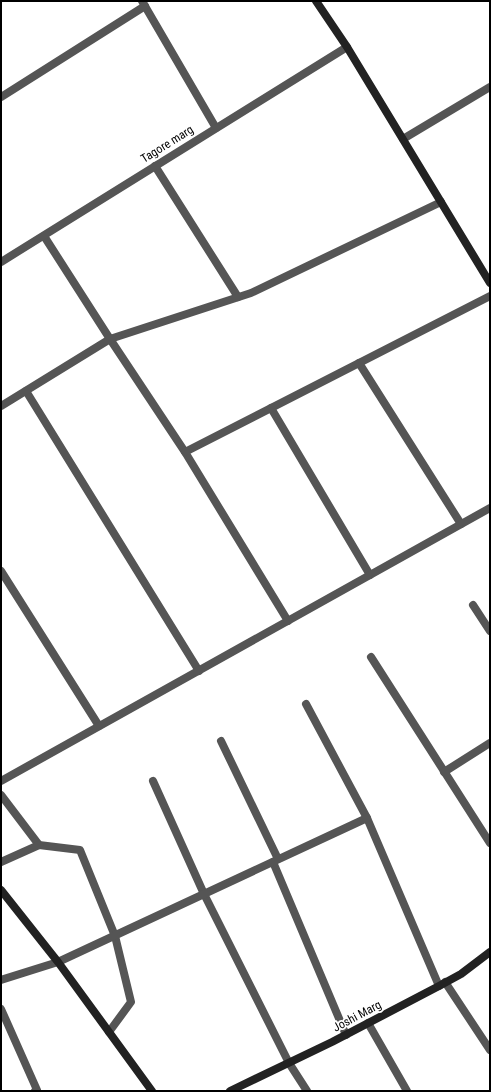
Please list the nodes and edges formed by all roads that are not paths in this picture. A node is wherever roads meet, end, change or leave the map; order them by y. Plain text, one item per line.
1 (316, 1) edge
2 (143, 4) edge
3 (347, 47) junction
4 (490, 87) edge
5 (1, 97) edge
6 (216, 128) junction
7 (403, 139) junction
8 (155, 166) junction
9 (441, 202) junction
10 (44, 236) junction
11 (1, 262) edge
12 (490, 283) edge
13 (490, 296) edge
14 (238, 297) junction
15 (110, 339) junction
16 (359, 363) junction
17 (26, 391) junction
18 (1, 406) edge
19 (271, 408) junction
20 (185, 452) junction
21 (490, 508) edge
22 (461, 524) junction
23 (1, 571) edge
24 (370, 575) junction
25 (473, 605) dead end
26 (288, 621) junction
27 (490, 631) edge
28 (371, 657) dead end
29 (199, 671) junction
30 (306, 704) dead end
31 (99, 726) junction
32 (221, 741) dead end
33 (490, 743) edge
34 (444, 772) junction
35 (1, 781) edge
36 (153, 781) dead end
37 (1, 795) edge
38 (367, 818) junction
39 (490, 842) edge
40 (39, 845) junction
41 (275, 860) junction
42 (1, 862) edge
43 (1, 890) edge
44 (204, 894) junction
45 (115, 936) junction
46 (490, 952) edge
47 (58, 962) junction
48 (1, 980) edge
49 (442, 984) junction
50 (1, 1009) edge
51 (368, 1023) junction
52 (109, 1032) junction
53 (346, 1035) junction
54 (490, 1050) edge
55 (289, 1063) junction
56 (35, 1091) edge
57 (152, 1091) edge
58 (230, 1091) edge
59 (307, 1091) edge
60 (407, 1091) edge

1 - 3 street
2 - 5 street
2 - 6 street
3 - 6 street, Tagore marg
3 - 7 street
4 - 7 street
6 - 8 street, Tagore marg
7 - 9 street
8 - 10 street, Tagore marg
8 - 14 street
9 - 12 street
9 - 14 street
10 - 11 street, Tagore marg
10 - 15 street
13 - 16 street
14 - 15 street
15 - 17 street
15 - 20 street
16 - 19 street
16 - 22 street
17 - 18 street
17 - 29 street
19 - 20 street
19 - 24 street
20 - 26 street
21 - 22 street
22 - 24 street
23 - 31 street
24 - 26 street
25 - 27 street
26 - 29 street
28 - 34 street
29 - 31 street
30 - 38 street
31 - 35 street
32 - 41 street
33 - 34 street
34 - 39 street
36 - 44 street
37 - 40 street
38 - 41 street
38 - 49 street
40 - 42 street
40 - 45 street
41 - 44 street
41 - 53 street
43 - 47 street
44 - 45 street
44 - 55 street
45 - 47 street
45 - 52 street
46 - 49 street, Joshi Marg
47 - 48 street
47 - 52 street
49 - 51 street, Joshi Marg
49 - 54 street
50 - 56 street
51 - 53 street, Joshi Marg
51 - 60 street
52 - 57 street
53 - 55 street, Joshi Marg
55 - 58 street, Joshi Marg
55 - 59 street

